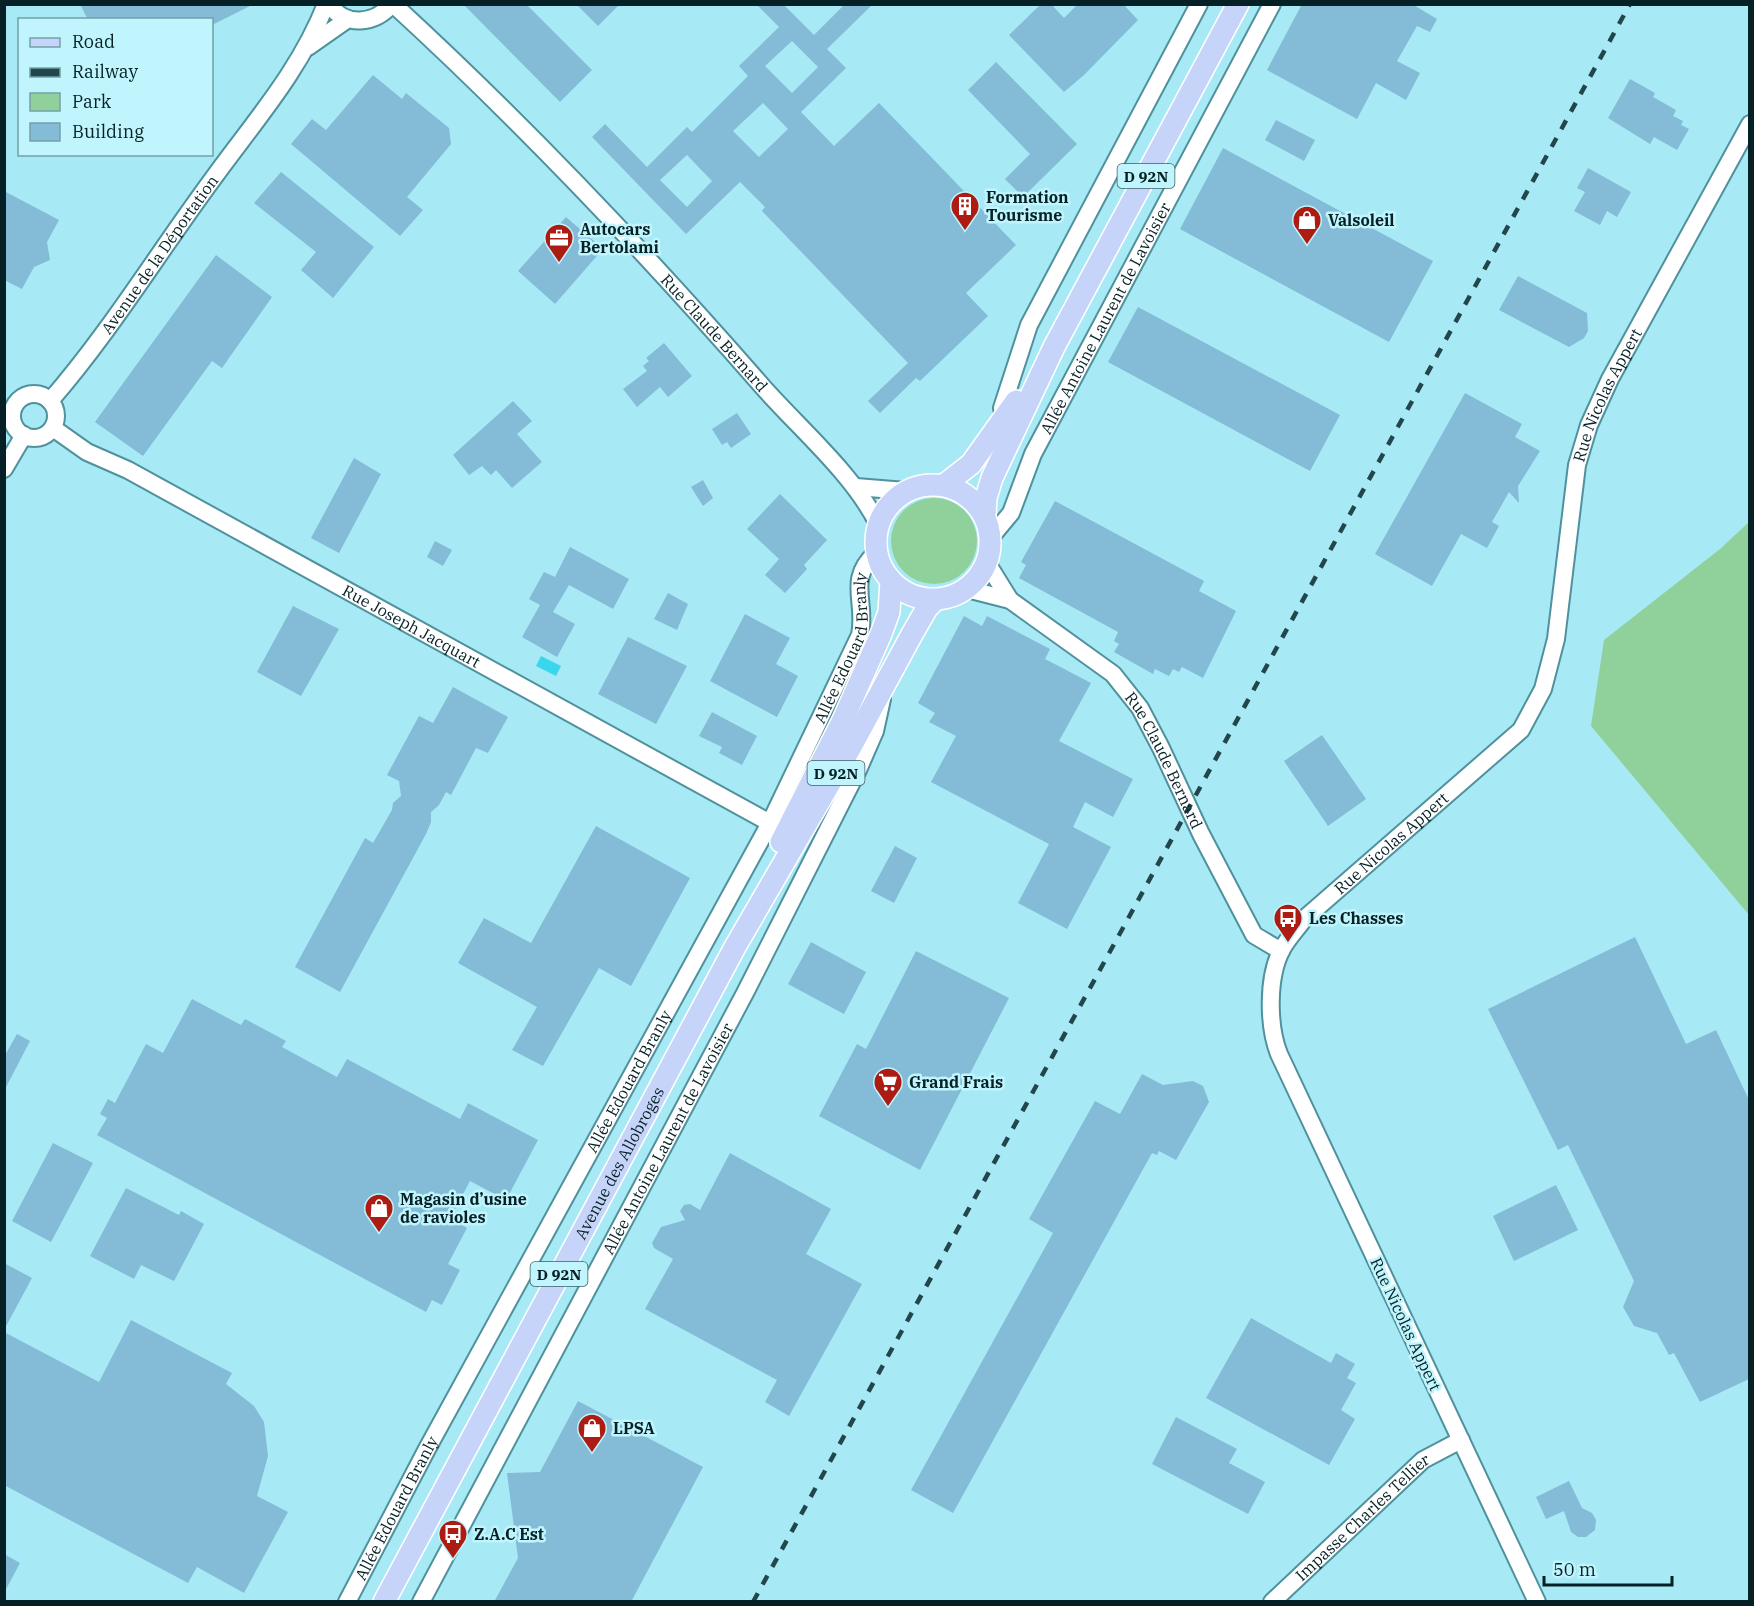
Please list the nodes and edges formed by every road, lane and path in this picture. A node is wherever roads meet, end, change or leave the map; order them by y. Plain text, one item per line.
1 (327, 4) edge
2 (392, 4) edge
3 (1198, 4) edge
4 (1238, 4) edge
5 (1272, 4) edge
6 (348, 19) junction
7 (307, 47) junction
8 (1749, 124) edge
9 (1054, 347) junction
10 (50, 401) junction
11 (1004, 418) junction
12 (53, 428) junction
13 (24, 435) junction
14 (4, 469) edge
15 (944, 485) junction
16 (856, 487) junction
17 (906, 491) junction
18 (985, 515) junction
19 (878, 524) junction
20 (991, 537) junction
21 (876, 553) junction
22 (987, 563) junction
23 (891, 581) junction
24 (967, 589) junction
25 (935, 600) junction
26 (1010, 600) junction
27 (867, 666) junction
28 (883, 686) junction
29 (852, 745) junction
30 (858, 770) junction
31 (770, 823) junction
32 (735, 947) junction
33 (1281, 951) junction
34 (1461, 1440) junction
35 (347, 1602) edge
36 (384, 1602) edge
37 (421, 1602) edge
38 (1272, 1602) edge
39 (1537, 1602) edge

1 - 6 street
1 - 7 street
2 - 6 street
2 - 16 street, Rue Claude Bernard
3 - 11 street
4 - 9 main road, D 92N
5 - 20 street, Allée Antoine Laurent de Lavoisier
6 - 7 street
7 - 10 street, Avenue de la Déportation
8 - 33 street, Rue Nicolas Appert
9 - 11 main road, D 92N
9 - 18 main road, D 92N
10 - 12 street
10 - 13 street
11 - 15 main road, D 92N
12 - 13 street
12 - 31 street, Rue Joseph Jacquart
13 - 14 street
15 - 17 main road
15 - 18 main road
16 - 17 street
16 - 19 street, Rue Claude Bernard
17 - 19 main road
18 - 20 main road
19 - 21 main road
20 - 22 main road
21 - 23 main road
21 - 31 street, Allée Edouard Branly
22 - 24 main road
22 - 26 street, Rue Claude Bernard
23 - 25 main road
23 - 27 main road, Avenue des Allobroges / D 92N
24 - 25 main road
24 - 26 street, Rue Claude Bernard
25 - 28 main road, Avenue des Allobroges / D 92N
26 - 33 street, Rue Claude Bernard
27 - 29 street
27 - 32 main road, Avenue des Allobroges / D 92N
28 - 29 main road, Avenue des Allobroges / D 92N
28 - 30 street, Allée Antoine Laurent de Lavoisier
29 - 30 street
29 - 32 main road, Avenue des Allobroges / D 92N
30 - 37 street, Allée Antoine Laurent de Lavoisier
31 - 35 street, Allée Edouard Branly
32 - 36 main road, Avenue des Allobroges / D 92N
33 - 34 street, Rue Nicolas Appert
34 - 38 street, Impasse Charles Tellier
34 - 39 street, Rue Nicolas Appert

